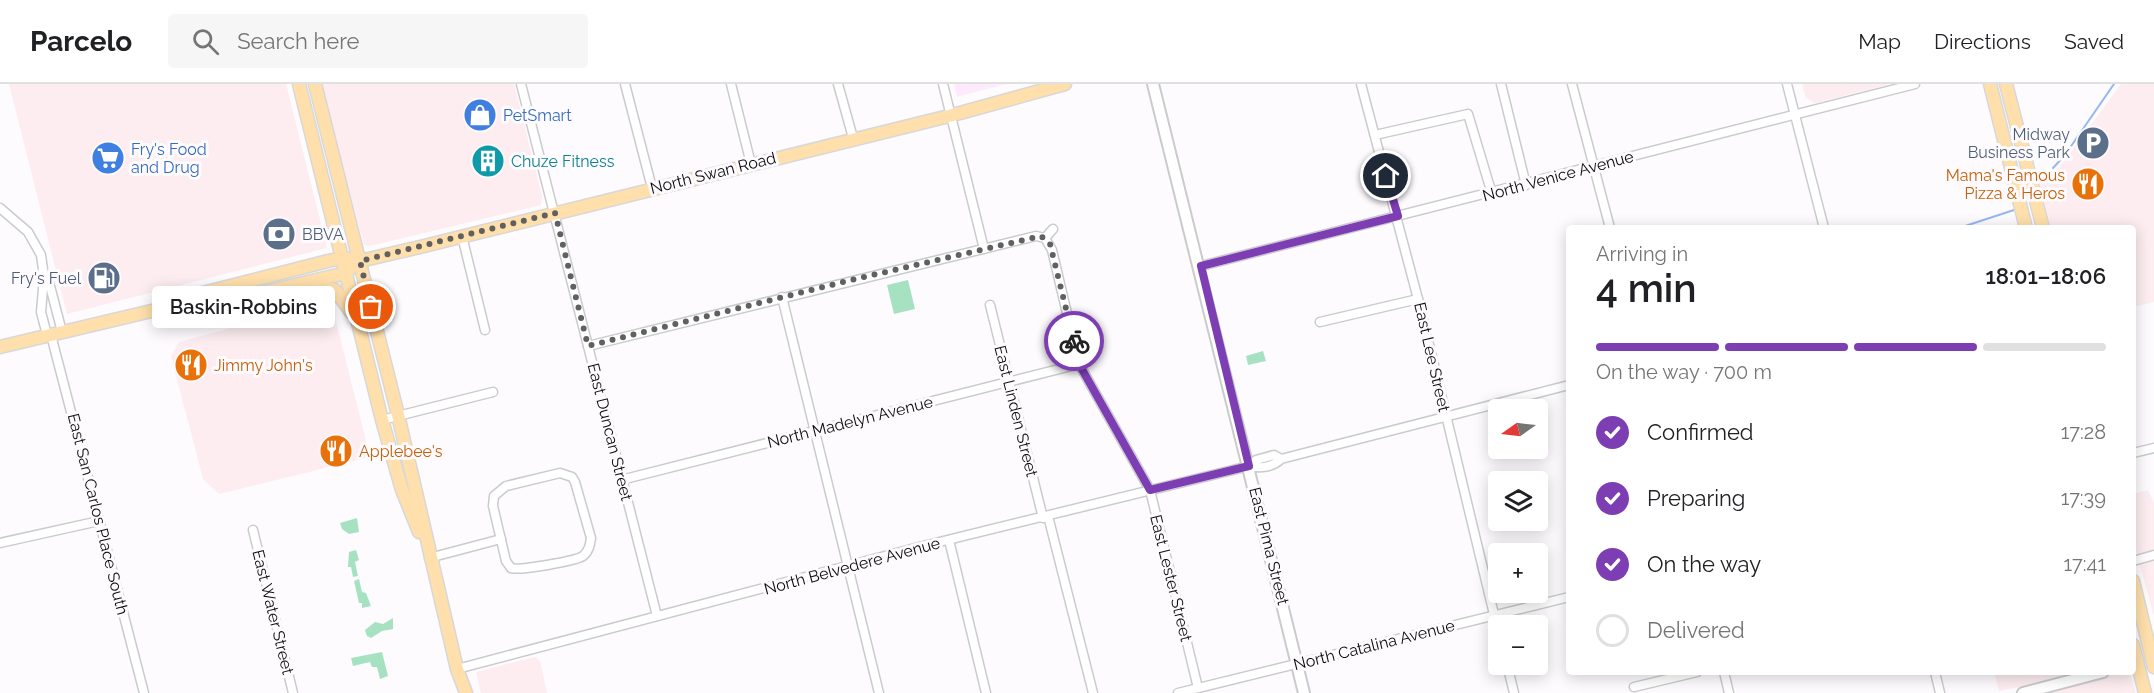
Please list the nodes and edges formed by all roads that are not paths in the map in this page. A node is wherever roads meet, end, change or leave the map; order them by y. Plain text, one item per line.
1 (299, 84) edge
2 (315, 84) edge
3 (521, 84) edge
4 (626, 84) edge
5 (731, 84) edge
6 (838, 84) edge
7 (943, 84) edge
8 (1065, 84) edge
9 (1153, 84) edge
10 (1361, 84) edge
11 (1501, 84) edge
12 (1787, 84) edge
13 (1915, 84) edge
14 (1990, 84) edge
15 (2006, 84) edge
16 (1576, 85) edge
17 (1795, 115) junction
18 (949, 116) junction
19 (1375, 135) junction
20 (853, 138) junction
21 (751, 164) junction
22 (1594, 166) junction
23 (1526, 185) junction
24 (652, 188) junction
25 (1492, 194) junction
26 (0, 208) edge
27 (555, 213) junction
28 (1398, 216) junction
29 (1609, 225) edge
30 (1823, 225) edge
31 (2025, 225) edge
32 (2042, 225) edge
33 (1053, 229) dead end
34 (462, 236) junction
35 (1045, 238) junction
36 (984, 249) junction
37 (342, 258) junction
38 (360, 261) junction
39 (1201, 266) junction
40 (346, 273) junction
41 (44, 278) junction
42 (308, 282) junction
43 (782, 297) junction
44 (1418, 299) junction
45 (182, 304) junction
46 (990, 305) dead end
47 (1320, 322) dead end
48 (360, 328) junction
49 (485, 330) dead end
50 (53, 334) junction
51 (0, 346) edge
52 (588, 346) junction
53 (1079, 364) junction
54 (1009, 380) junction
55 (1566, 386) edge
56 (493, 392) dead end
57 (398, 415) junction
58 (1446, 416) junction
59 (382, 420) junction
60 (814, 431) junction
61 (2154, 448) edge
62 (2136, 452) edge
63 (1249, 466) junction
64 (621, 480) junction
65 (1150, 490) junction
66 (1045, 517) junction
67 (99, 521) junction
68 (253, 530) dead end
69 (501, 539) junction
70 (949, 540) junction
71 (0, 543) edge
72 (2154, 555) edge
73 (429, 558) junction
74 (2136, 560) edge
75 (849, 566) junction
76 (2136, 593) edge
77 (1566, 598) edge
78 (657, 615) junction
79 (1494, 615) joint
80 (1488, 616) edge
81 (2153, 662) edge
82 (1297, 664) junction
83 (2136, 665) edge
84 (2136, 668) edge
85 (457, 669) junction
86 (1510, 675) edge
87 (1684, 675) edge
88 (1725, 675) edge
89 (1936, 675) edge
90 (2092, 675) edge
91 (1634, 687) dead end
92 (1195, 690) edge
93 (144, 693) edge
94 (293, 693) edge
95 (466, 693) edge
96 (879, 693) edge
97 (986, 693) edge
98 (1093, 693) edge
99 (1178, 693) edge
100 (1304, 693) edge
101 (1514, 693) edge
102 (1729, 693) edge
103 (1940, 693) edge
104 (2023, 693) edge
105 (2145, 693) edge

1 - 37 main road
2 - 38 main road
3 - 27 street, East Duncan Street
4 - 24 street
5 - 21 street
6 - 20 street
7 - 18 street
8 - 18 main road, North Swan Road
9 - 39 street, East Pima Street
10 - 19 street, East Lee Street
11 - 23 street
12 - 17 street
13 - 17 street, North Venice Avenue
14 - 31 main road
15 - 32 main road
16 - 22 street
17 - 22 street, North Venice Avenue
17 - 30 street
18 - 20 main road, North Swan Road
18 - 36 street
19 - 25 street
19 - 28 street, East Lee Street
20 - 21 main road, North Swan Road
21 - 24 main road, North Swan Road
22 - 23 street, North Venice Avenue
22 - 29 street
23 - 25 street, North Venice Avenue
24 - 27 main road, North Swan Road
25 - 28 street, North Venice Avenue
26 - 41 street
27 - 34 main road, North Swan Road
27 - 52 street, East Duncan Street
28 - 39 street, North Venice Avenue
28 - 44 street, East Lee Street
33 - 35 street
34 - 38 main road, North Swan Road
34 - 49 street
35 - 36 street
35 - 53 street, East Lester Street
36 - 43 street
37 - 38 main road, North Swan Road
37 - 40 main road
37 - 45 main road, North Swan Road
38 - 40 main road, North Swan Road
38 - 57 main road
39 - 63 street, East Pima Street
40 - 42 main road, North Swan Road
40 - 48 main road
41 - 50 street
41 - 50 street
42 - 45 main road, North Swan Road
42 - 48 main road
43 - 52 street
43 - 60 street
44 - 47 street
44 - 58 street, East Lee Street
45 - 50 main road, North Swan Road
46 - 54 street, East Linden Street
48 - 59 main road
50 - 51 main road, North Swan Road
50 - 67 street, East San Carlos Place South
52 - 64 street, East Duncan Street
53 - 54 street, North Madelyn Avenue
53 - 65 street, East Lester Street
54 - 60 street, North Madelyn Avenue
54 - 66 street, East Linden Street
55 - 58 street
56 - 57 street
57 - 59 street
57 - 73 main road
58 - 63 street, North Belvedere Avenue
58 - 79 street, East Lee Street
59 - 73 main road
60 - 64 street, North Madelyn Avenue
60 - 75 street
61 - 62 street
63 - 65 street, North Belvedere Avenue
63 - 82 street, East Pima Street
64 - 78 street, East Duncan Street
65 - 66 street, North Belvedere Avenue
65 - 92 street, East Lester Street
66 - 70 street, North Belvedere Avenue
66 - 98 street, East Linden Street
67 - 71 street
67 - 93 street, East San Carlos Place South
68 - 94 street, East Water Street
69 - 69 street
69 - 73 street
70 - 75 street, North Belvedere Avenue
70 - 97 street
72 - 74 street
73 - 85 main road
75 - 78 street, North Belvedere Avenue
75 - 96 street
76 - 81 main road
77 - 79 street, North Catalina Avenue
78 - 85 street, North Belvedere Avenue
80 - 82 street, North Catalina Avenue
81 - 83 street
82 - 92 street, North Catalina Avenue
82 - 100 street, East Pima Street
84 - 105 main road
85 - 95 main road
86 - 101 street
87 - 91 street
88 - 102 street
89 - 103 street
90 - 104 street
92 - 99 street, North Catalina Avenue

